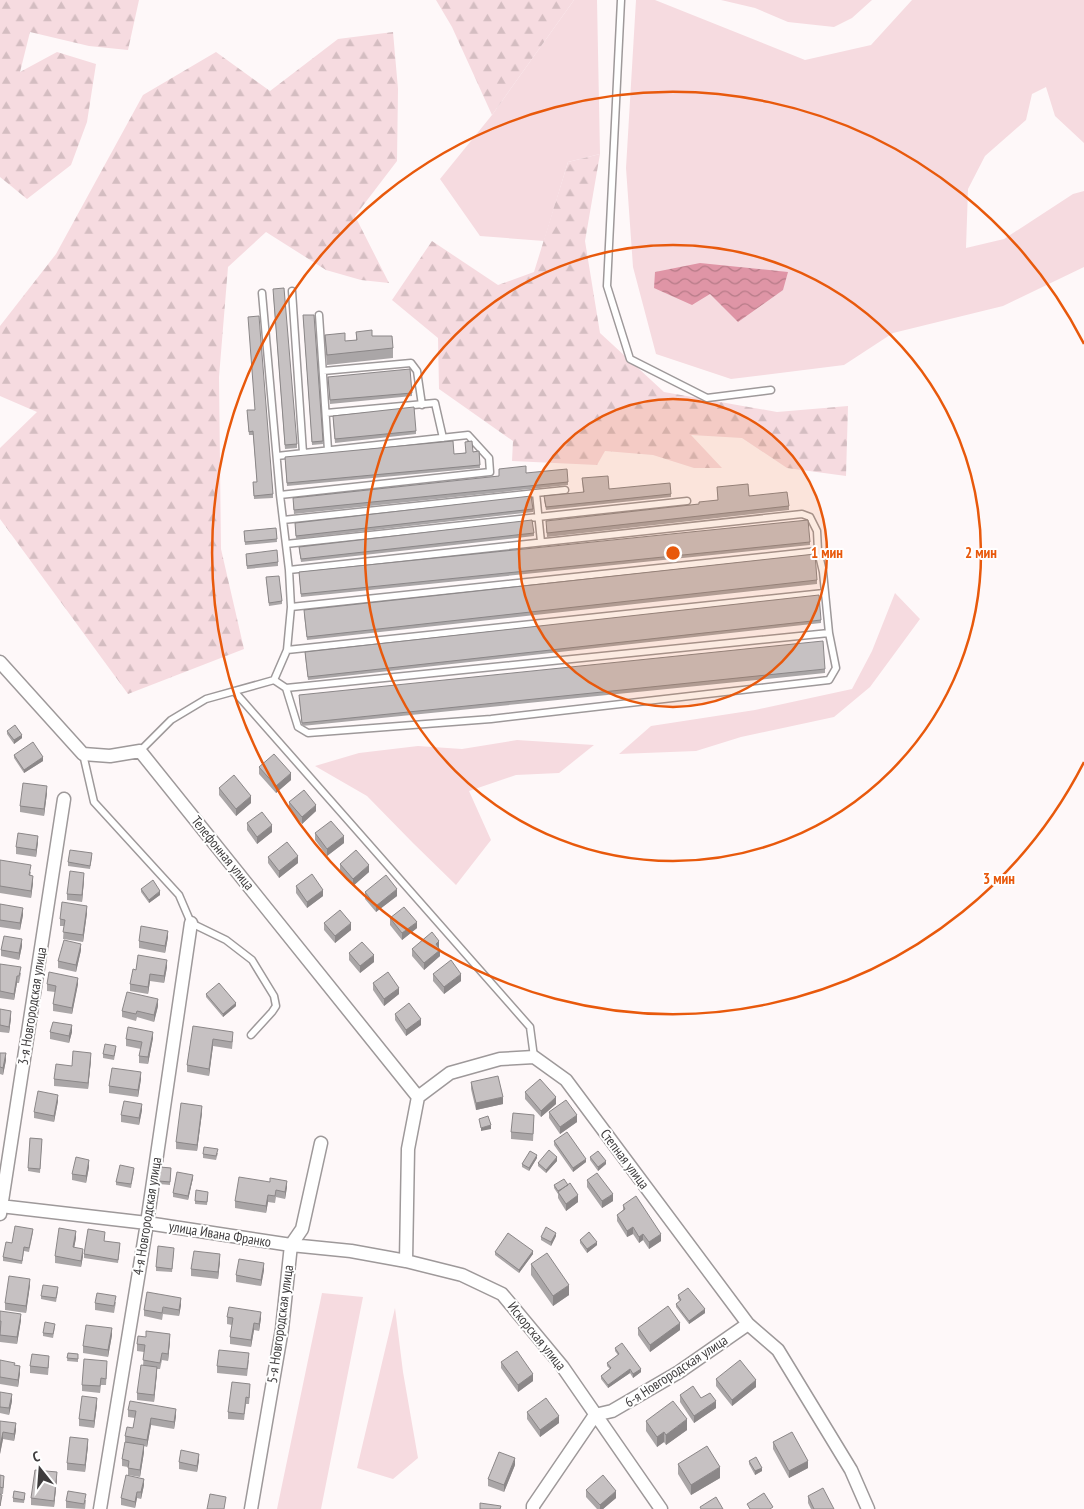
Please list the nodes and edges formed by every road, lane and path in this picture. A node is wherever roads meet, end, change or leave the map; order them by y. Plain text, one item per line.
1 (621, 0) edge
2 (292, 291) dead end
3 (262, 293) dead end
4 (318, 315) dead end
5 (322, 371) junction
6 (771, 390) dead end
7 (422, 405) junction
8 (326, 413) junction
9 (443, 438) junction
10 (328, 450) junction
11 (303, 453) junction
12 (277, 456) junction
13 (565, 490) dead end
14 (536, 494) junction
15 (280, 495) junction
16 (687, 501) dead end
17 (539, 516) junction
18 (283, 520) junction
19 (542, 542) junction
20 (286, 544) junction
21 (818, 551) junction
22 (289, 570) junction
23 (824, 593) junction
24 (291, 607) junction
25 (829, 633) junction
26 (287, 650) junction
27 (0, 662) edge
28 (274, 680) junction
29 (286, 688) junction
30 (234, 691) junction
31 (140, 750) junction
32 (84, 754) junction
33 (64, 799) dead end
34 (192, 923) junction
35 (251, 1035) dead end
36 (534, 1057) junction
37 (418, 1097) junction
38 (321, 1143) dead end
39 (0, 1208) edge
40 (147, 1222) junction
41 (291, 1245) junction
42 (406, 1261) junction
43 (748, 1324) junction
44 (595, 1415) junction
45 (100, 1509) edge
46 (251, 1509) edge
47 (533, 1509) edge
48 (662, 1509) edge
49 (868, 1509) edge

1 - 6 lane
2 - 11 lane
3 - 12 lane
4 - 5 lane
5 - 7 lane
5 - 8 lane
7 - 8 lane
7 - 9 lane
8 - 10 lane
9 - 10 lane
9 - 15 lane
10 - 11 lane
11 - 12 lane
12 - 15 lane
13 - 14 lane
14 - 17 lane
14 - 18 lane
15 - 18 lane
16 - 17 lane
17 - 19 lane
17 - 20 lane
18 - 20 lane
19 - 21 lane
19 - 22 lane
20 - 22 lane
21 - 23 lane
21 - 24 lane
22 - 24 lane
23 - 25 lane
23 - 26 lane
24 - 26 lane
25 - 29 lane
25 - 29 lane
26 - 28 lane
27 - 32 street
28 - 29 lane
28 - 30 lane
30 - 31 lane
30 - 36 lane
31 - 32 street
31 - 37 street, Телефонная улица
32 - 34 lane
33 - 39 street, 3-я Новгородская улица
34 - 35 lane
34 - 40 street, 4-я Новгородская улица
36 - 37 street
36 - 43 street, Степная улица
37 - 42 street
38 - 41 street, 5-я Новгородская улица
39 - 40 street, улица Ивана Франко
40 - 41 street, улица Ивана Франко
40 - 45 street, 4-я Новгородская улица
41 - 42 street, Искорская улица
41 - 46 street, 5-я Новгородская улица
42 - 44 street, Искорская улица
43 - 44 street, 6-я Новгородская улица
43 - 49 street, Степная улица
44 - 47 street
44 - 48 street, Искорская улица

